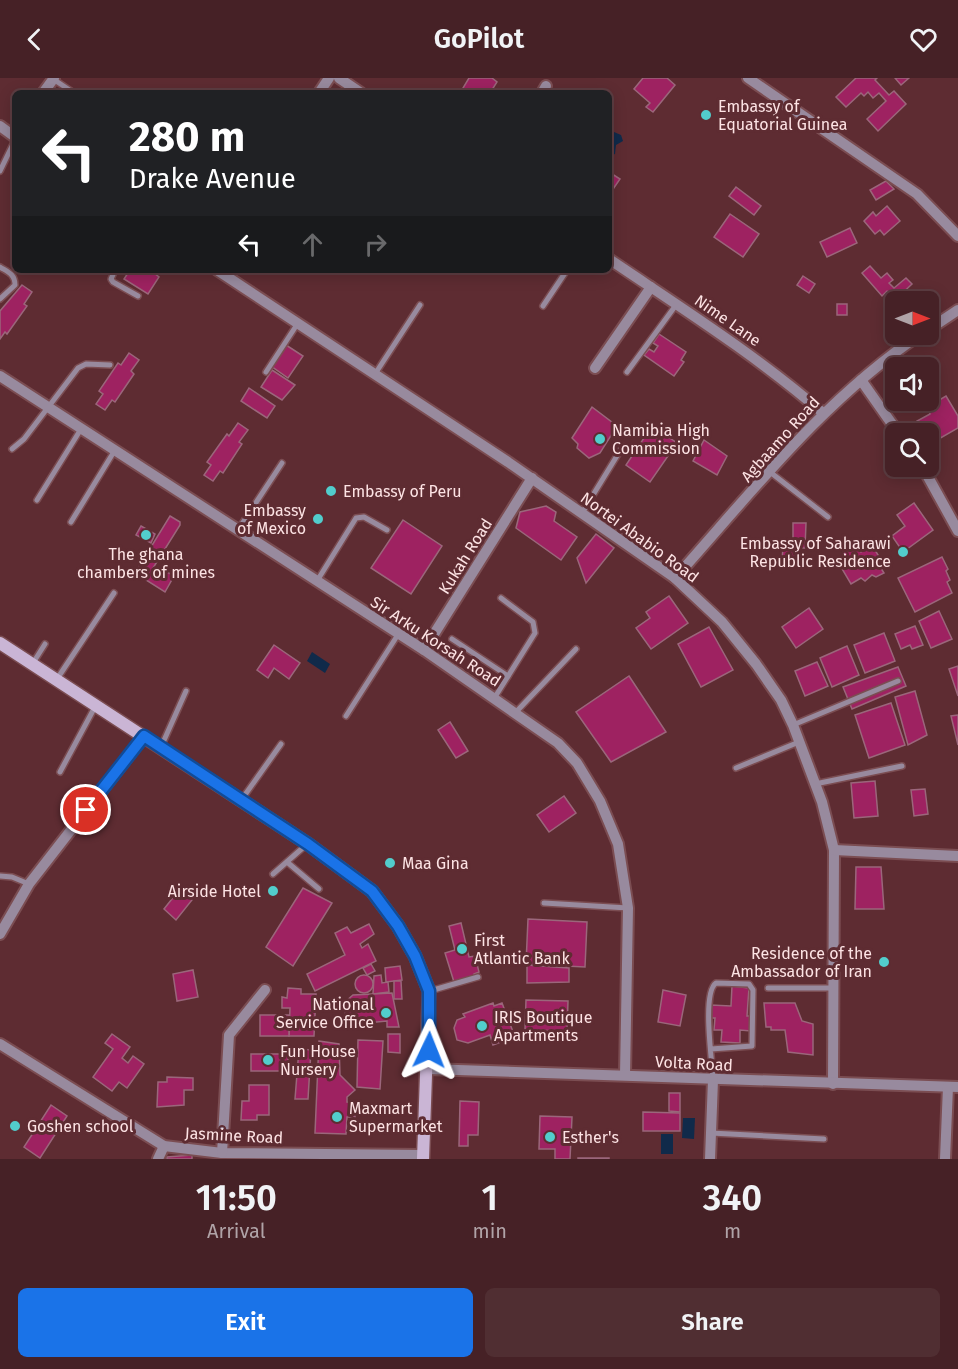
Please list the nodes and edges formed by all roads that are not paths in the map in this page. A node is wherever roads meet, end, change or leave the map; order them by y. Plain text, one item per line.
1 (339, 78) edge
2 (748, 78) edge
3 (53, 79) edge
4 (70, 90) edge
5 (357, 90) edge
6 (12, 143) edge
7 (0, 171) edge
8 (958, 236) edge
9 (612, 261) edge
10 (0, 267) edge
11 (114, 273) edge
12 (222, 273) edge
13 (565, 273) edge
14 (651, 287) junction
15 (138, 296) dead end
16 (0, 299) edge
17 (677, 303) junction
18 (420, 305) dead end
19 (543, 306) dead end
20 (958, 310) edge
21 (298, 323) junction
22 (939, 323) edge
23 (907, 345) edge
24 (110, 365) dead end
25 (595, 368) dead end
26 (266, 372) dead end
27 (627, 372) dead end
28 (375, 374) junction
29 (0, 376) edge
30 (861, 380) junction
31 (47, 407) junction
32 (823, 413) junction
33 (891, 423) edge
34 (81, 429) junction
35 (623, 446) dead end
36 (12, 449) dead end
37 (115, 450) junction
38 (282, 463) dead end
39 (770, 472) junction
40 (927, 477) edge
41 (532, 478) junction
42 (37, 500) dead end
43 (582, 513) junction
44 (828, 517) dead end
45 (71, 522) dead end
46 (238, 530) junction
47 (387, 530) dead end
48 (958, 531) edge
49 (675, 578) junction
50 (317, 581) junction
51 (114, 593) dead end
52 (501, 598) dead end
53 (399, 633) junction
54 (452, 639) dead end
55 (0, 643) edge
56 (45, 644) dead end
57 (576, 649) dead end
58 (424, 650) junction
59 (32, 665) junction
60 (508, 676) junction
61 (57, 679) junction
62 (898, 681) dead end
63 (186, 691) dead end
64 (495, 697) junction
65 (97, 704) junction
66 (516, 712) junction
67 (346, 716) dead end
68 (793, 725) junction
69 (144, 736) junction
70 (799, 742) junction
71 (281, 744) dead end
72 (161, 747) junction
73 (902, 766) dead end
74 (736, 768) dead end
75 (60, 772) dead end
76 (815, 784) junction
77 (241, 801) junction
78 (308, 844) junction
79 (834, 849) junction
80 (958, 856) edge
81 (287, 862) junction
82 (273, 874) dead end
83 (0, 876) edge
84 (29, 884) junction
85 (319, 889) dead end
86 (544, 903) dead end
87 (628, 908) junction
88 (0, 934) edge
89 (478, 977) dead end
90 (834, 987) junction
91 (768, 988) dead end
92 (265, 990) dead end
93 (429, 991) junction
94 (0, 1044) edge
95 (711, 1049) junction
96 (428, 1069) junction
97 (625, 1075) junction
98 (713, 1080) junction
99 (833, 1084) junction
100 (953, 1087) edge
101 (711, 1133) junction
102 (824, 1139) dead end
103 (164, 1146) junction
104 (222, 1153) junction
105 (423, 1157) edge
106 (158, 1159) edge
107 (710, 1159) edge
108 (945, 1159) edge

1 - 5 street
2 - 8 street
3 - 4 lane
6 - 7 lane
9 - 14 street, Nime Lane
10 - 16 lane
11 - 15 lane
12 - 21 street, Nortei Ababio Road
13 - 19 lane
14 - 17 street, Nime Lane
14 - 25 street
17 - 27 lane
17 - 32 street, Nime Lane
18 - 28 lane
20 - 22 street
21 - 26 lane
21 - 28 street, Nortei Ababio Road
23 - 30 street, Agbaamo Road
24 - 31 lane
28 - 41 street, Nortei Ababio Road
29 - 31 street, Sir Arku Korsah Road
30 - 32 street, Agbaamo Road
30 - 33 street
31 - 34 street, Sir Arku Korsah Road
31 - 36 lane
32 - 39 street, Agbaamo Road
34 - 37 street, Sir Arku Korsah Road
34 - 42 lane
35 - 43 lane
37 - 45 lane
37 - 46 street, Sir Arku Korsah Road
38 - 46 lane
39 - 44 lane
39 - 49 street, Agbaamo Road
40 - 48 street
41 - 43 street, Nortei Ababio Road
41 - 58 street, Kukah Road
43 - 49 street, Nortei Ababio Road
46 - 50 street, Sir Arku Korsah Road
47 - 50 lane
49 - 68 street, Nortei Ababio Road
50 - 53 street, Sir Arku Korsah Road
51 - 61 lane
52 - 60 lane
53 - 58 street, Sir Arku Korsah Road
53 - 67 lane
54 - 60 lane
55 - 59 street
56 - 59 lane
57 - 66 lane
58 - 64 street, Sir Arku Korsah Road
59 - 61 street
60 - 64 lane
61 - 65 street
62 - 68 lane
63 - 72 lane
64 - 66 street, Sir Arku Korsah Road
65 - 69 street
65 - 75 lane
66 - 87 street, Sir Arku Korsah Road
68 - 70 street, Nortei Ababio Road
69 - 72 street
69 - 84 street
70 - 74 lane
70 - 76 street, Nortei Ababio Road
71 - 77 lane
72 - 77 street
73 - 76 lane
76 - 79 street, Nortei Ababio Road
77 - 78 street
78 - 81 lane
78 - 93 street
79 - 80 street
79 - 90 street, Nortei Ababio Road
81 - 82 lane
81 - 85 lane
83 - 84 lane
84 - 88 street
86 - 87 lane
87 - 97 street, Sir Arku Korsah Road
89 - 93 lane
90 - 91 lane
90 - 99 street, Nortei Ababio Road
92 - 104 street
93 - 96 street
94 - 103 street, Jasmine Road
95 - 95 lane
95 - 98 lane
96 - 97 street, Volta Road
96 - 105 street
97 - 98 street, Volta Road
98 - 99 street, Volta Road
98 - 101 street
99 - 100 street, Volta Road
100 - 108 street
101 - 102 lane
101 - 107 street
103 - 104 street, Jasmine Road
103 - 106 street
104 - 105 street, Jasmine Road

